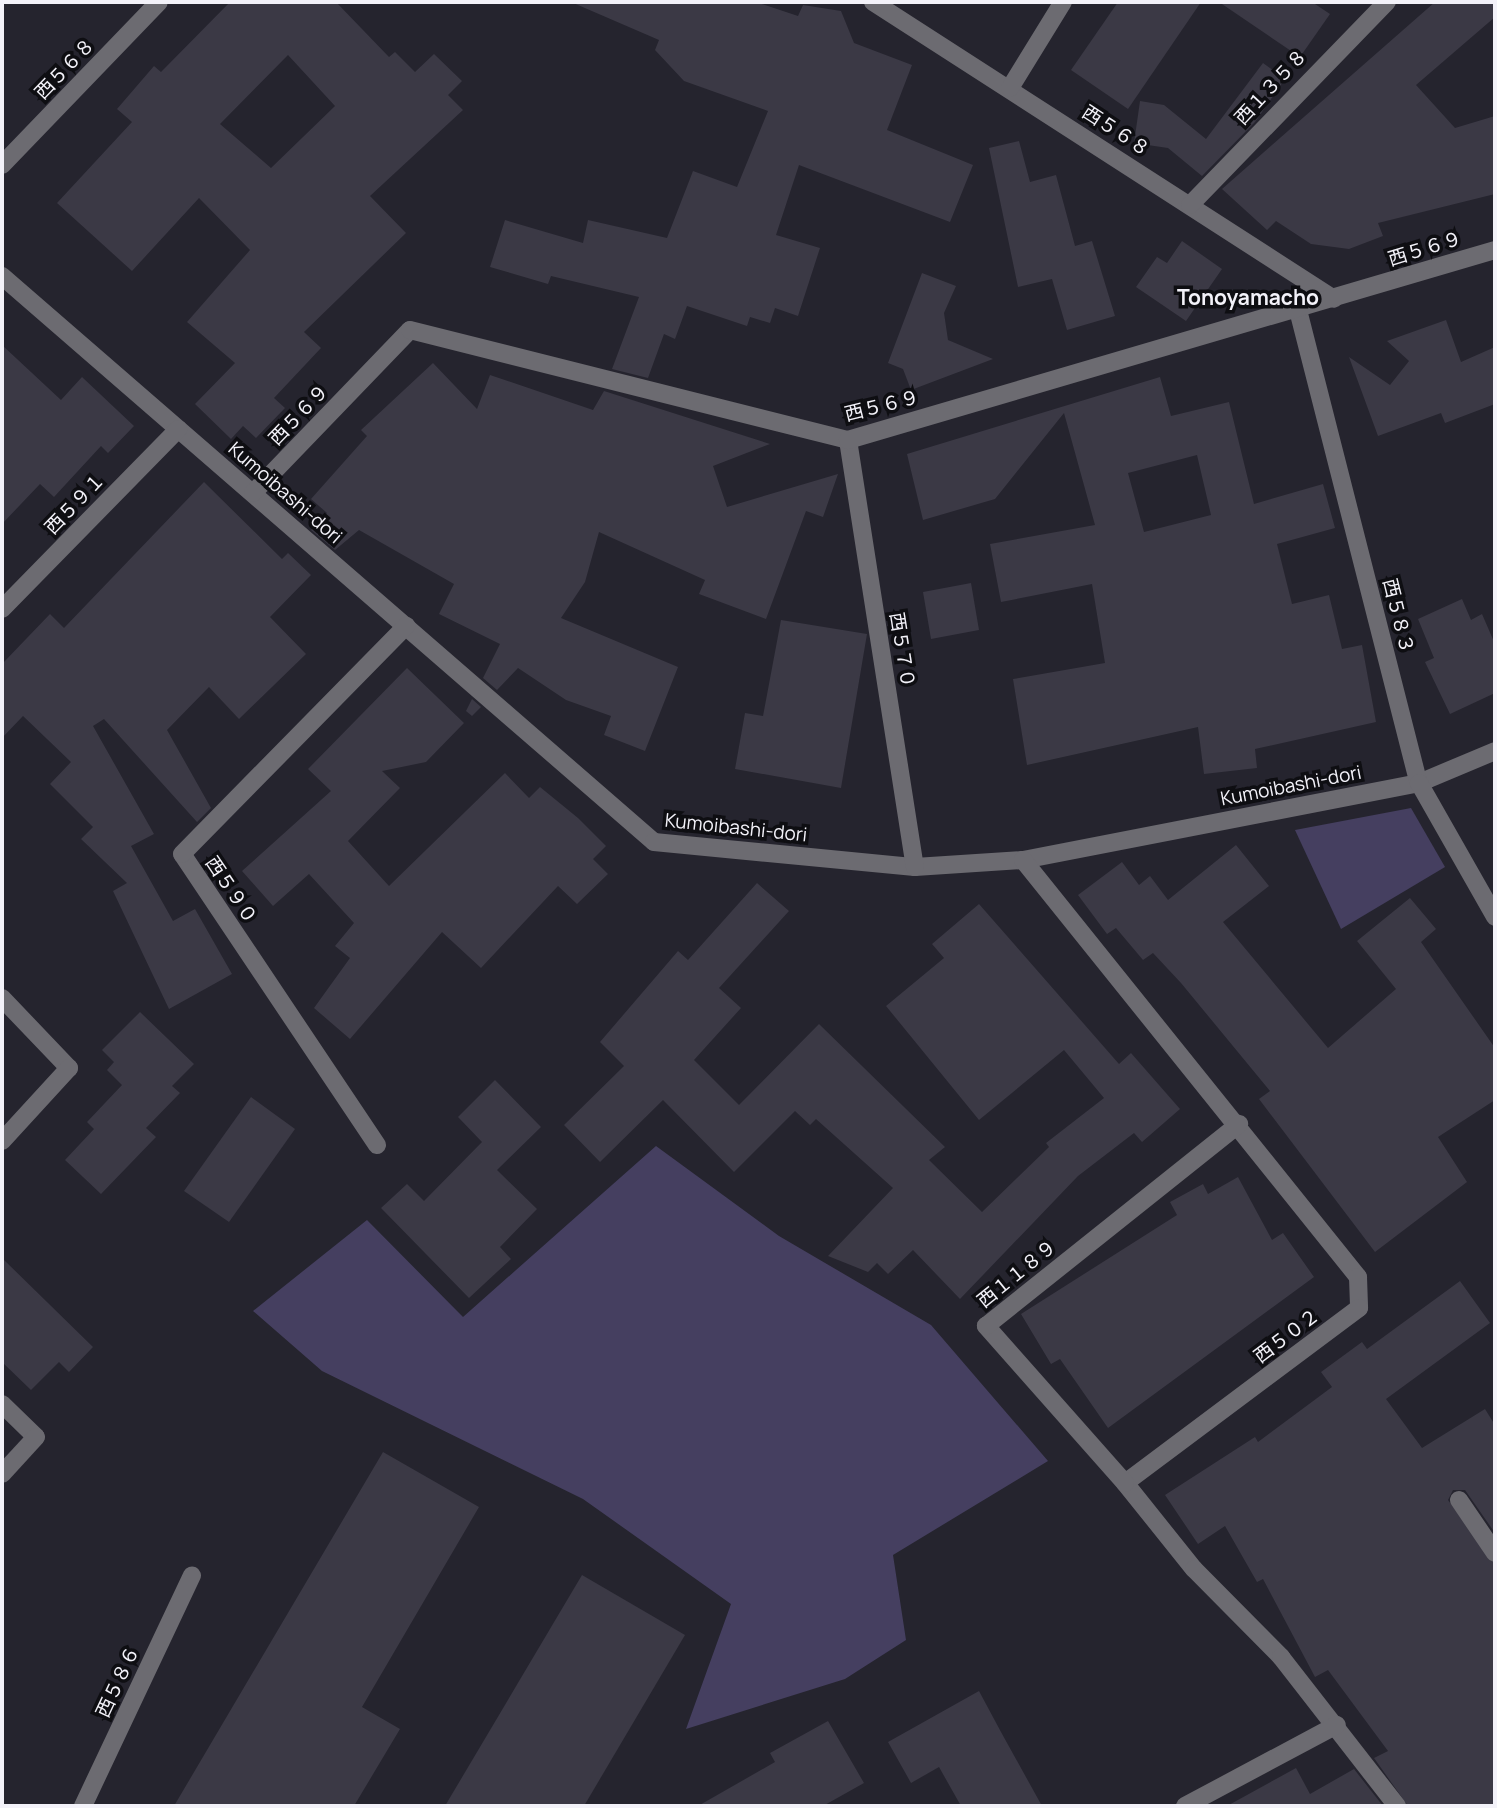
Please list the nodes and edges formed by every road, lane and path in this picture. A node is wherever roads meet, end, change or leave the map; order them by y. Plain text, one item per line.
1 (159, 2) edge
2 (873, 2) edge
3 (1063, 2) edge
4 (1387, 2) edge
5 (1010, 88) junction
6 (2, 165) edge
7 (1191, 205) junction
8 (1495, 250) edge
9 (2, 276) edge
10 (1334, 299) junction
11 (1298, 310) junction
12 (178, 429) junction
13 (848, 440) junction
14 (253, 493) junction
15 (2, 609) edge
16 (406, 626) junction
17 (1495, 751) edge
18 (1419, 783) junction
19 (1023, 860) junction
20 (915, 867) junction
21 (1495, 917) edge
22 (2, 998) edge
23 (1239, 1124) junction
24 (2, 1141) edge
25 (377, 1145) dead end
26 (2, 1404) edge
27 (2, 1474) edge
28 (1125, 1483) junction
29 (1459, 1500) dead end
30 (1495, 1553) edge
31 (192, 1575) dead end
32 (1337, 1725) junction
33 (83, 1806) edge
34 (1185, 1806) edge
35 (1397, 1806) edge

1 - 6 street, 西５６８
2 - 5 street, 西５６８
3 - 5 street
4 - 7 street, 西１３５８
5 - 7 street, 西５６８
7 - 10 street, 西５６８
8 - 10 street, 西５６９
9 - 12 street, Kumoibashi-dori
10 - 11 street, 西５６９
11 - 13 street, 西５６９
11 - 18 street, 西５８３
12 - 14 street, Kumoibashi-dori
12 - 15 street, 西５９１
13 - 14 street, 西５６９
13 - 20 street, 西５７０
14 - 16 street, Kumoibashi-dori
16 - 20 street, Kumoibashi-dori
16 - 25 street, 西５９０
17 - 18 street, Kumoibashi-dori
18 - 19 street, Kumoibashi-dori
18 - 21 street, 西５８３
19 - 20 street, Kumoibashi-dori
19 - 23 street, 西５０２
22 - 24 street
23 - 28 street, 西５０２
23 - 28 street, 西１１８９
26 - 27 street
28 - 32 street
29 - 30 street
31 - 33 street, 西５８６
32 - 34 street
32 - 35 street

